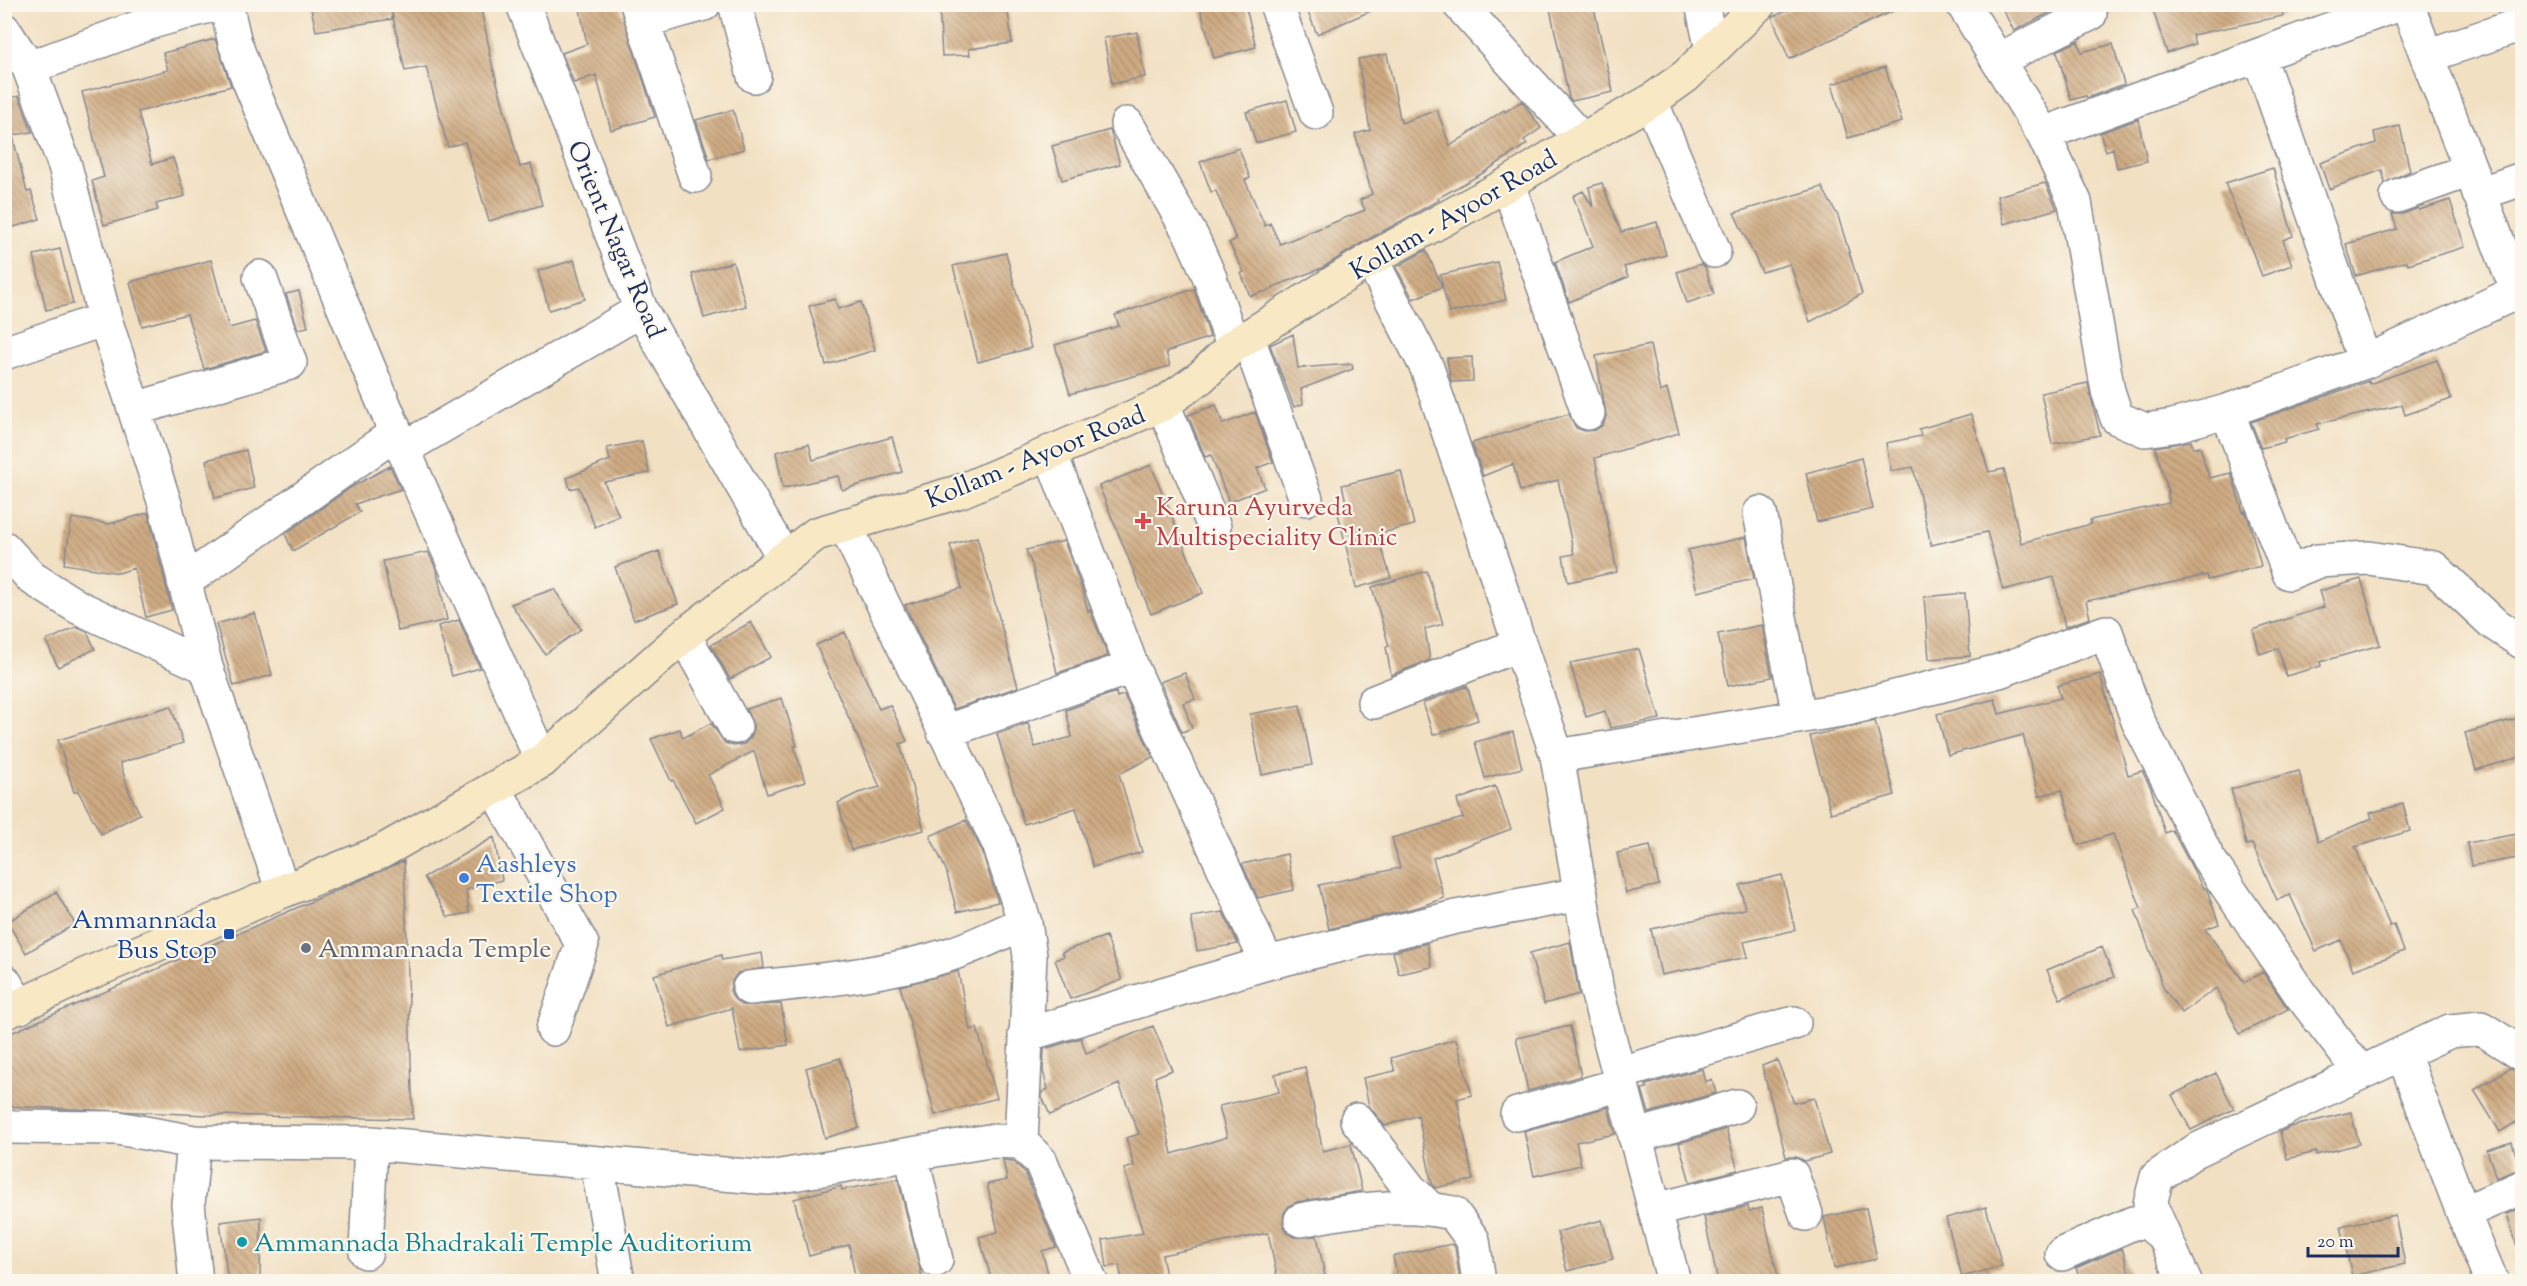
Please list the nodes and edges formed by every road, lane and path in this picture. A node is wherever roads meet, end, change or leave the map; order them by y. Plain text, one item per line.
1 (216, 4) edge
2 (226, 4) edge
3 (523, 4) edge
4 (704, 4) edge
5 (735, 4) edge
6 (1276, 4) edge
7 (1459, 4) edge
8 (1702, 4) edge
9 (1759, 4) edge
10 (1963, 4) edge
11 (2086, 4) edge
12 (2399, 4) edge
13 (2407, 4) edge
14 (640, 13) edge
15 (2523, 24) edge
16 (4, 30) edge
17 (1712, 50) junction
18 (2259, 56) junction
19 (2427, 56) junction
20 (1998, 60) junction
21 (29, 68) junction
22 (754, 76) dead end
23 (1651, 101) junction
24 (1316, 113) dead end
25 (1127, 124) dead end
26 (2043, 134) junction
27 (1582, 140) junction
28 (695, 176) dead end
29 (2523, 179) edge
30 (2475, 182) junction
31 (1508, 184) junction
32 (2397, 195) dead end
33 (1714, 251) dead end
34 (1371, 259) junction
35 (260, 278) dead end
36 (2523, 278) edge
37 (2523, 290) edge
38 (640, 310) junction
39 (105, 319) junction
40 (1241, 342) junction
41 (4, 353) edge
42 (2365, 362) junction
43 (1163, 404) junction
44 (135, 409) junction
45 (2227, 411) junction
46 (1588, 413) dead end
47 (400, 441) junction
48 (1050, 452) junction
49 (1306, 499) dead end
50 (1760, 513) dead end
51 (845, 525) junction
52 (1214, 527) dead end
53 (4, 548) edge
54 (784, 558) junction
55 (184, 582) junction
56 (684, 635) junction
57 (2523, 642) edge
58 (1518, 645) junction
59 (206, 667) junction
60 (1132, 667) junction
61 (1374, 702) dead end
62 (1799, 716) junction
63 (735, 727) dead end
64 (944, 732) junction
65 (1557, 756) junction
66 (542, 761) junction
67 (495, 789) junction
68 (283, 891) junction
69 (1581, 894) junction
70 (1025, 923) junction
71 (1267, 963) junction
72 (749, 988) dead end
73 (10, 1000) edge
74 (1794, 1023) dead end
75 (553, 1029) dead end
76 (1025, 1035) junction
77 (2403, 1054) junction
78 (2523, 1054) edge
79 (2361, 1073) junction
80 (1621, 1079) junction
81 (1737, 1106) dead end
82 (1517, 1114) dead end
83 (1357, 1120) dead end
84 (4, 1127) edge
85 (1635, 1137) junction
86 (194, 1142) junction
87 (1021, 1142) junction
88 (371, 1143) junction
89 (911, 1154) junction
90 (597, 1163) junction
91 (2523, 1187) edge
92 (1428, 1207) junction
93 (1656, 1210) junction
94 (2463, 1213) junction
95 (1806, 1214) dead end
96 (1301, 1220) dead end
97 (2166, 1237) junction
98 (366, 1252) dead end
99 (2062, 1254) dead end
100 (936, 1260) dead end
101 (196, 1281) edge
102 (618, 1281) edge
103 (1091, 1281) edge
104 (1479, 1281) edge
105 (1674, 1281) edge
106 (2185, 1281) edge
107 (2492, 1281) edge

1 - 21 street
2 - 47 street
3 - 38 street, Orient Nagar Road
4 - 14 street
5 - 22 street
6 - 24 street
7 - 27 street
8 - 17 street
9 - 17 main road, Kollam - Ayoor Road
10 - 20 street
11 - 20 street
12 - 18 street
13 - 19 street
14 - 28 street
15 - 19 street
16 - 21 street
17 - 23 main road, Kollam - Ayoor Road
18 - 26 street
18 - 42 street
19 - 30 street
20 - 26 street
21 - 39 street
23 - 27 main road, Kollam - Ayoor Road
23 - 33 street
25 - 40 street
26 - 45 street
27 - 31 main road, Kollam - Ayoor Road
29 - 30 street
30 - 32 street
30 - 36 street
31 - 34 main road, Kollam - Ayoor Road
31 - 46 street
34 - 40 main road, Kollam - Ayoor Road
34 - 58 street
35 - 44 street
37 - 42 street
38 - 47 street
38 - 54 street, Orient Nagar Road
39 - 41 street
39 - 44 street
40 - 43 main road, Kollam - Ayoor Road
40 - 49 street
42 - 45 street
43 - 48 main road, Kollam - Ayoor Road
43 - 52 street
44 - 55 street
45 - 57 street
47 - 55 street
47 - 66 street
48 - 51 main road, Kollam - Ayoor Road
48 - 60 street
50 - 62 street
51 - 54 main road, Kollam - Ayoor Road
51 - 64 street
53 - 59 street
54 - 56 main road, Kollam - Ayoor Road
55 - 59 street
56 - 63 street
56 - 66 main road, Kollam - Ayoor Road
58 - 61 street
58 - 65 street
59 - 68 street
60 - 64 street
60 - 71 street
62 - 65 street
62 - 79 street
64 - 70 street
65 - 69 street
66 - 67 main road, Kollam - Ayoor Road
67 - 68 main road, Kollam - Ayoor Road
67 - 75 street
68 - 73 main road, Kollam - Ayoor Road
69 - 71 street
69 - 80 street
70 - 72 street
70 - 76 street
71 - 76 street
74 - 80 street
76 - 87 street
77 - 78 street
77 - 79 street
77 - 94 street
79 - 97 street
80 - 82 street
80 - 85 street
81 - 85 street
83 - 92 street
84 - 86 street
85 - 93 street
86 - 88 street
86 - 101 street
87 - 89 street
87 - 103 street
88 - 90 street
88 - 98 street
89 - 90 street
89 - 100 street
90 - 102 street
91 - 94 street
92 - 96 street
92 - 104 street
93 - 95 street
93 - 105 street
94 - 107 street
97 - 99 street
97 - 106 street

